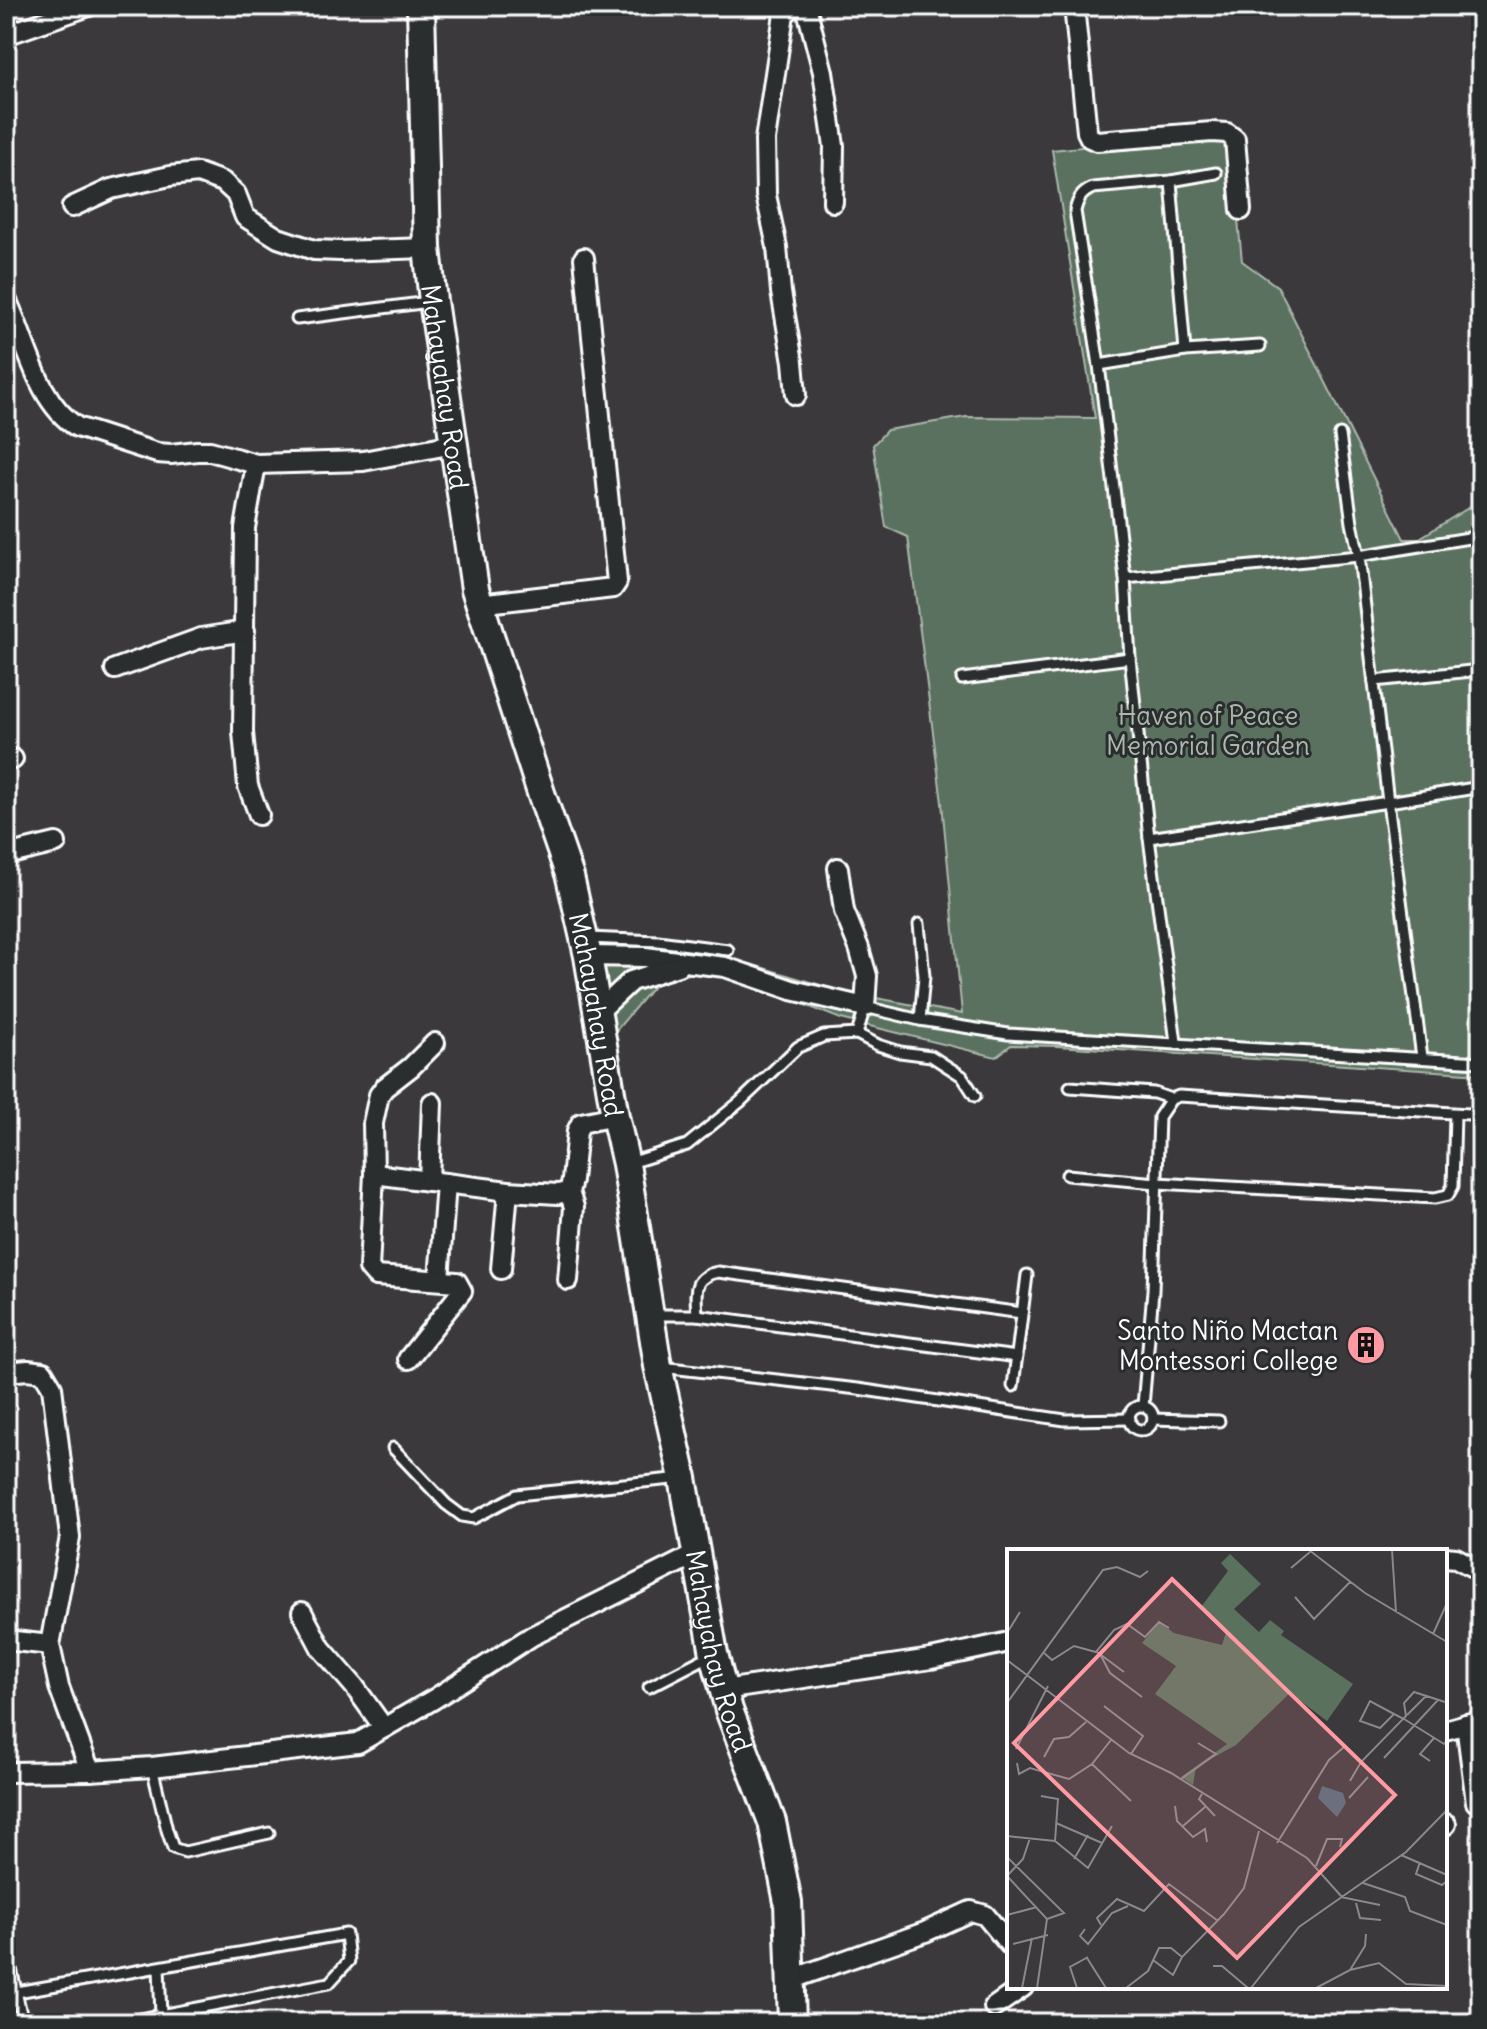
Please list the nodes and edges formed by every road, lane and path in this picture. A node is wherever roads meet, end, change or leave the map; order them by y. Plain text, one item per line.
1 (89, 6) edge
2 (421, 6) edge
3 (799, 6) edge
4 (806, 6) edge
5 (1074, 6) edge
6 (6, 35) edge
7 (1216, 173) dead end
8 (1171, 181) junction
9 (833, 202) dead end
10 (72, 207) dead end
11 (1241, 210) dead end
12 (427, 248) junction
13 (584, 258) dead end
14 (6, 299) edge
15 (433, 301) junction
16 (297, 319) dead end
17 (1260, 346) dead end
18 (1185, 351) junction
19 (1099, 365) junction
20 (796, 395) dead end
21 (1340, 435) dead end
22 (454, 444) junction
23 (256, 464) junction
24 (1481, 536) edge
25 (1359, 556) junction
26 (1125, 578) junction
27 (479, 604) junction
28 (245, 631) junction
29 (1130, 658) junction
30 (115, 669) dead end
31 (1481, 670) edge
32 (962, 679) dead end
33 (1374, 681) junction
34 (1481, 787) edge
35 (1388, 802) junction
36 (259, 815) dead end
37 (1149, 838) junction
38 (56, 843) dead end
39 (6, 855) edge
40 (838, 868) dead end
41 (919, 924) dead end
42 (586, 947) junction
43 (728, 950) dead end
44 (689, 963) junction
45 (865, 1007) junction
46 (597, 1013) junction
47 (920, 1020) junction
48 (857, 1034) junction
49 (1176, 1042) junction
50 (435, 1043) dead end
51 (1422, 1057) junction
52 (1481, 1062) edge
53 (1070, 1087) dead end
54 (975, 1096) dead end
55 (1171, 1099) junction
56 (432, 1103) dead end
57 (1455, 1114) junction
58 (1469, 1114) dead end
59 (615, 1116) junction
60 (626, 1164) junction
61 (374, 1174) junction
62 (1067, 1175) dead end
63 (438, 1182) junction
64 (1157, 1183) junction
65 (508, 1191) junction
66 (569, 1192) junction
67 (501, 1269) dead end
68 (1027, 1275) dead end
69 (439, 1280) junction
70 (568, 1280) dead end
71 (1022, 1313) junction
72 (649, 1315) junction
73 (697, 1315) junction
74 (1017, 1357) junction
75 (408, 1359) dead end
76 (658, 1366) junction
77 (6, 1372) edge
78 (1013, 1386) dead end
79 (1143, 1406) junction
80 (1130, 1419) junction
81 (1153, 1419) junction
82 (1219, 1421) dead end
83 (393, 1448) dead end
84 (683, 1478) junction
85 (696, 1554) junction
86 (1447, 1557) edge
87 (1480, 1571) edge
88 (302, 1612) dead end
89 (6, 1640) edge
90 (1007, 1642) edge
91 (50, 1645) junction
92 (714, 1654) junction
93 (649, 1687) dead end
94 (724, 1690) junction
95 (1473, 1722) edge
96 (384, 1728) junction
97 (1447, 1729) edge
98 (152, 1767) junction
99 (90, 1771) junction
100 (6, 1772) edge
101 (1476, 1802) dead end
102 (269, 1833) dead end
103 (1007, 1942) edge
104 (9, 1959) dead end
105 (159, 1968) junction
106 (792, 1979) junction
107 (1020, 1989) edge
108 (17, 1992) junction
109 (994, 2007) dead end
110 (161, 2015) junction
111 (23, 2023) edge
112 (118, 2023) edge
113 (792, 2023) edge

1 - 6 street
2 - 12 street, Mahayahay Road
3 - 20 street
4 - 9 street
5 - 11 street
7 - 8 lane
8 - 18 lane
8 - 19 lane
10 - 12 street
12 - 15 street, Mahayahay Road
13 - 27 street
14 - 23 street
15 - 16 lane
15 - 22 street, Mahayahay Road
17 - 18 lane
18 - 19 lane
19 - 26 lane
21 - 25 lane
22 - 23 street
22 - 27 street, Mahayahay Road
23 - 28 street
24 - 25 lane
25 - 26 lane
25 - 33 lane
26 - 29 lane
27 - 42 street, Mahayahay Road
28 - 30 street
28 - 36 street
29 - 32 lane
29 - 37 lane
31 - 33 lane
33 - 35 lane
34 - 35 lane
35 - 37 lane
35 - 51 lane
37 - 49 lane
38 - 39 street
40 - 45 street
41 - 47 lane
42 - 43 lane
42 - 44 street
42 - 46 street, Mahayahay Road
44 - 45 street
44 - 46 street
45 - 47 lane
45 - 48 lane
46 - 59 street, Mahayahay Road
47 - 49 lane
48 - 54 lane
48 - 60 lane
49 - 51 lane
50 - 61 street
51 - 52 lane
53 - 55 lane
55 - 57 lane
55 - 64 lane
56 - 63 street
57 - 58 lane
57 - 64 lane
59 - 60 street, Mahayahay Road
59 - 66 street
60 - 72 street, Mahayahay Road
61 - 63 street
61 - 69 street
62 - 64 lane
63 - 65 street
63 - 69 street
64 - 79 lane
65 - 66 street
65 - 67 street
66 - 70 street
68 - 71 lane
69 - 75 street
71 - 73 lane
71 - 74 lane
72 - 73 lane
72 - 76 street, Mahayahay Road
73 - 74 lane
74 - 78 lane
76 - 80 lane
76 - 84 street, Mahayahay Road
77 - 91 street
79 - 80 lane
79 - 81 lane
80 - 81 lane
81 - 82 lane
83 - 84 lane
84 - 85 street, Mahayahay Road
85 - 92 street, Mahayahay Road
85 - 96 street
86 - 87 street
88 - 96 street
89 - 91 street
90 - 94 street
91 - 99 street
92 - 93 lane
92 - 94 street, Mahayahay Road
94 - 106 street, Mahayahay Road
95 - 97 street
95 - 101 street
96 - 98 street
98 - 99 street
98 - 102 lane
99 - 100 street
103 - 106 street
104 - 108 lane
105 - 108 lane
105 - 110 lane
105 - 110 lane
106 - 113 street, Mahayahay Road
107 - 109 street
108 - 111 lane
110 - 112 lane

